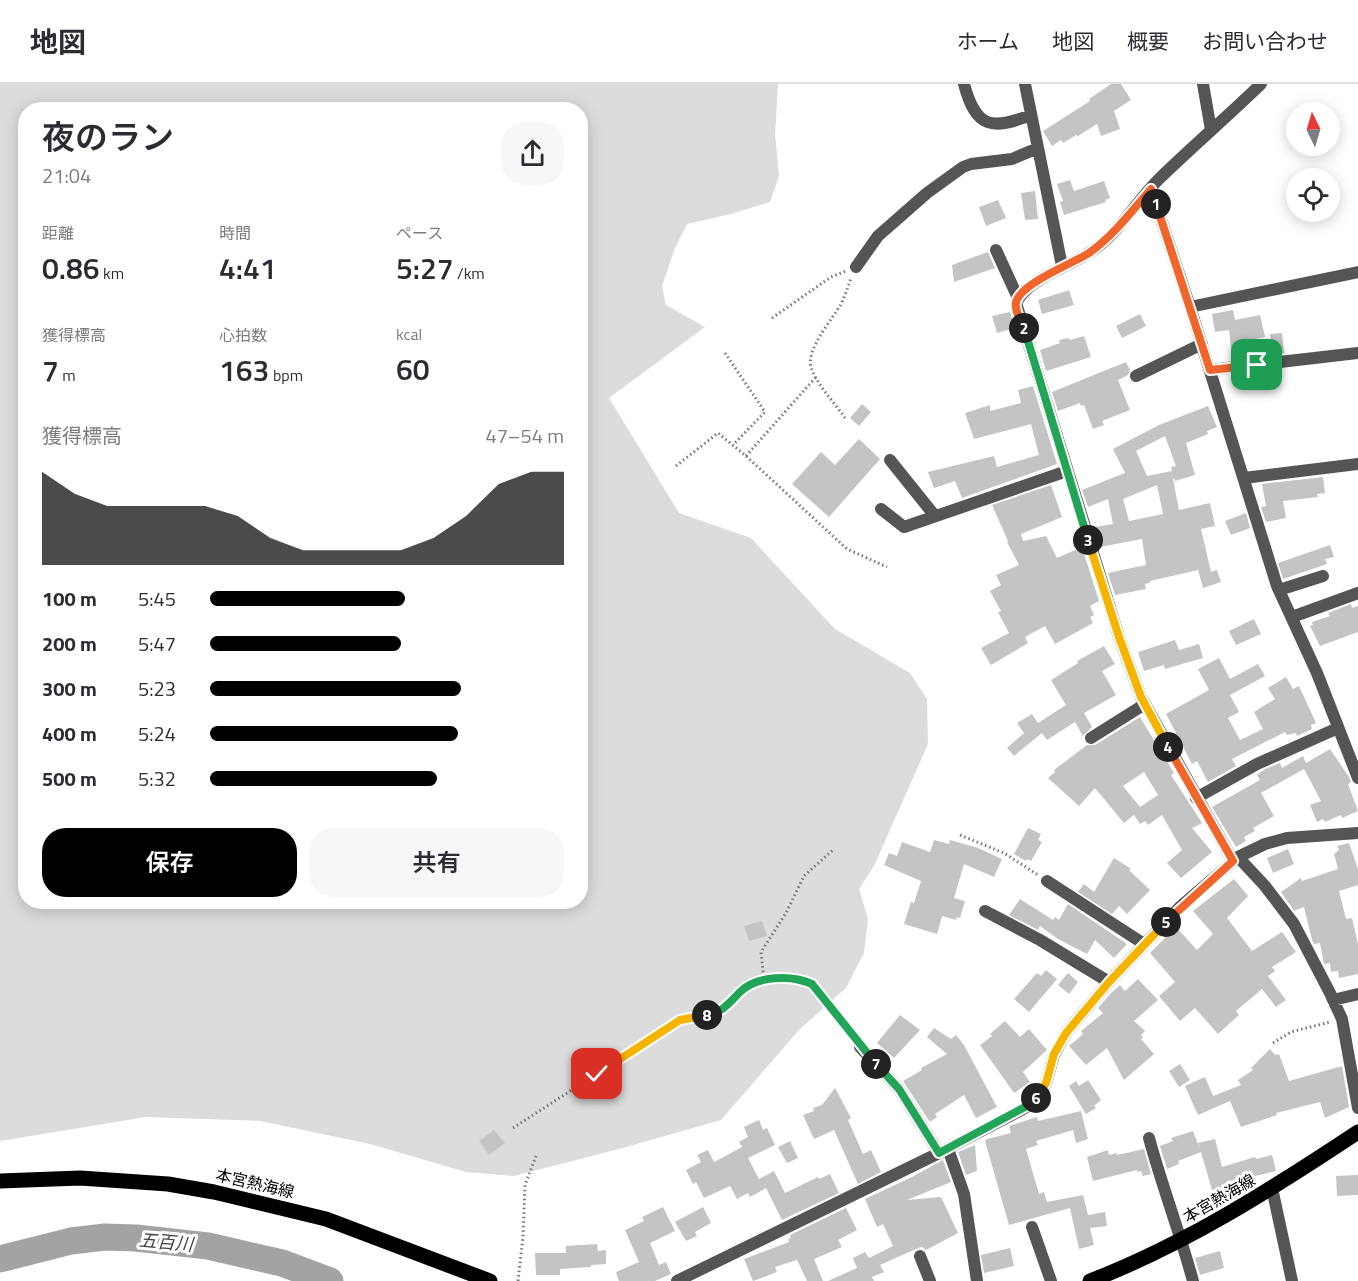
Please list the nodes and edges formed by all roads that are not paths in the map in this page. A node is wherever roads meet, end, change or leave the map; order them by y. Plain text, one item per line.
1 (964, 84) edge
2 (1025, 84) edge
3 (1203, 84) edge
4 (1262, 84) edge
5 (1031, 115) junction
6 (1211, 130) junction
7 (1038, 148) junction
8 (1151, 189) junction
9 (996, 250) dead end
10 (1062, 266) junction
11 (856, 267) road end
12 (1358, 272) edge
13 (1018, 298) junction
14 (1190, 306) junction
15 (1202, 344) junction
16 (1358, 353) edge
17 (1210, 370) junction
18 (1136, 376) dead end
19 (890, 460) dead end
20 (1358, 464) edge
21 (1067, 471) junction
22 (1244, 478) junction
23 (880, 509) dead end
24 (935, 516) junction
25 (1323, 576) dead end
26 (1279, 590) junction
27 (1358, 593) edge
28 (1292, 617) junction
29 (1145, 704) junction
30 (1338, 728) junction
31 (1091, 738) dead end
32 (1358, 778) edge
33 (1196, 798) junction
34 (1358, 833) edge
35 (1235, 859) junction
36 (1047, 881) road end
37 (985, 911) dead end
38 (1144, 944) junction
39 (1109, 982) junction
40 (1358, 994) edge
41 (1333, 1000) junction
42 (860, 1047) road end
43 (1358, 1108) edge
44 (1358, 1132) edge
45 (1149, 1138) dead end
46 (943, 1151) junction
47 (0, 1180) edge
48 (1272, 1188) junction
49 (1032, 1227) dead end
50 (1182, 1240) junction
51 (920, 1256) dead end
52 (490, 1281) edge
53 (677, 1281) edge
54 (930, 1281) edge
55 (977, 1281) edge
56 (1051, 1281) edge
57 (1090, 1281) edge
58 (1193, 1281) edge
59 (1292, 1281) edge

1 - 5 street
2 - 5 street
3 - 6 street
4 - 6 street
5 - 7 street
6 - 8 street
7 - 10 street
7 - 11 street
8 - 10 street
8 - 14 street
9 - 13 street
10 - 13 street
12 - 14 street
13 - 21 street
14 - 15 street
15 - 17 street
15 - 18 street
16 - 17 street
17 - 22 street
19 - 24 street
20 - 22 street
21 - 24 street
21 - 29 street
22 - 26 street
23 - 24 street
25 - 26 street
26 - 28 street
27 - 28 street
28 - 30 street
29 - 31 street
29 - 33 street
30 - 32 street
30 - 33 street
33 - 35 street
34 - 35 street
35 - 38 street
35 - 41 street
36 - 38 street
37 - 39 street
38 - 39 street
39 - 46 street
40 - 41 street
41 - 43 street
42 - 46 street
44 - 48 main road, 本宮熱海線
45 - 50 street
46 - 53 street
46 - 55 street
47 - 52 main road, 本宮熱海線
48 - 50 main road, 本宮熱海線
48 - 59 street
49 - 56 street
50 - 57 main road, 本宮熱海線
50 - 58 street
51 - 54 street

